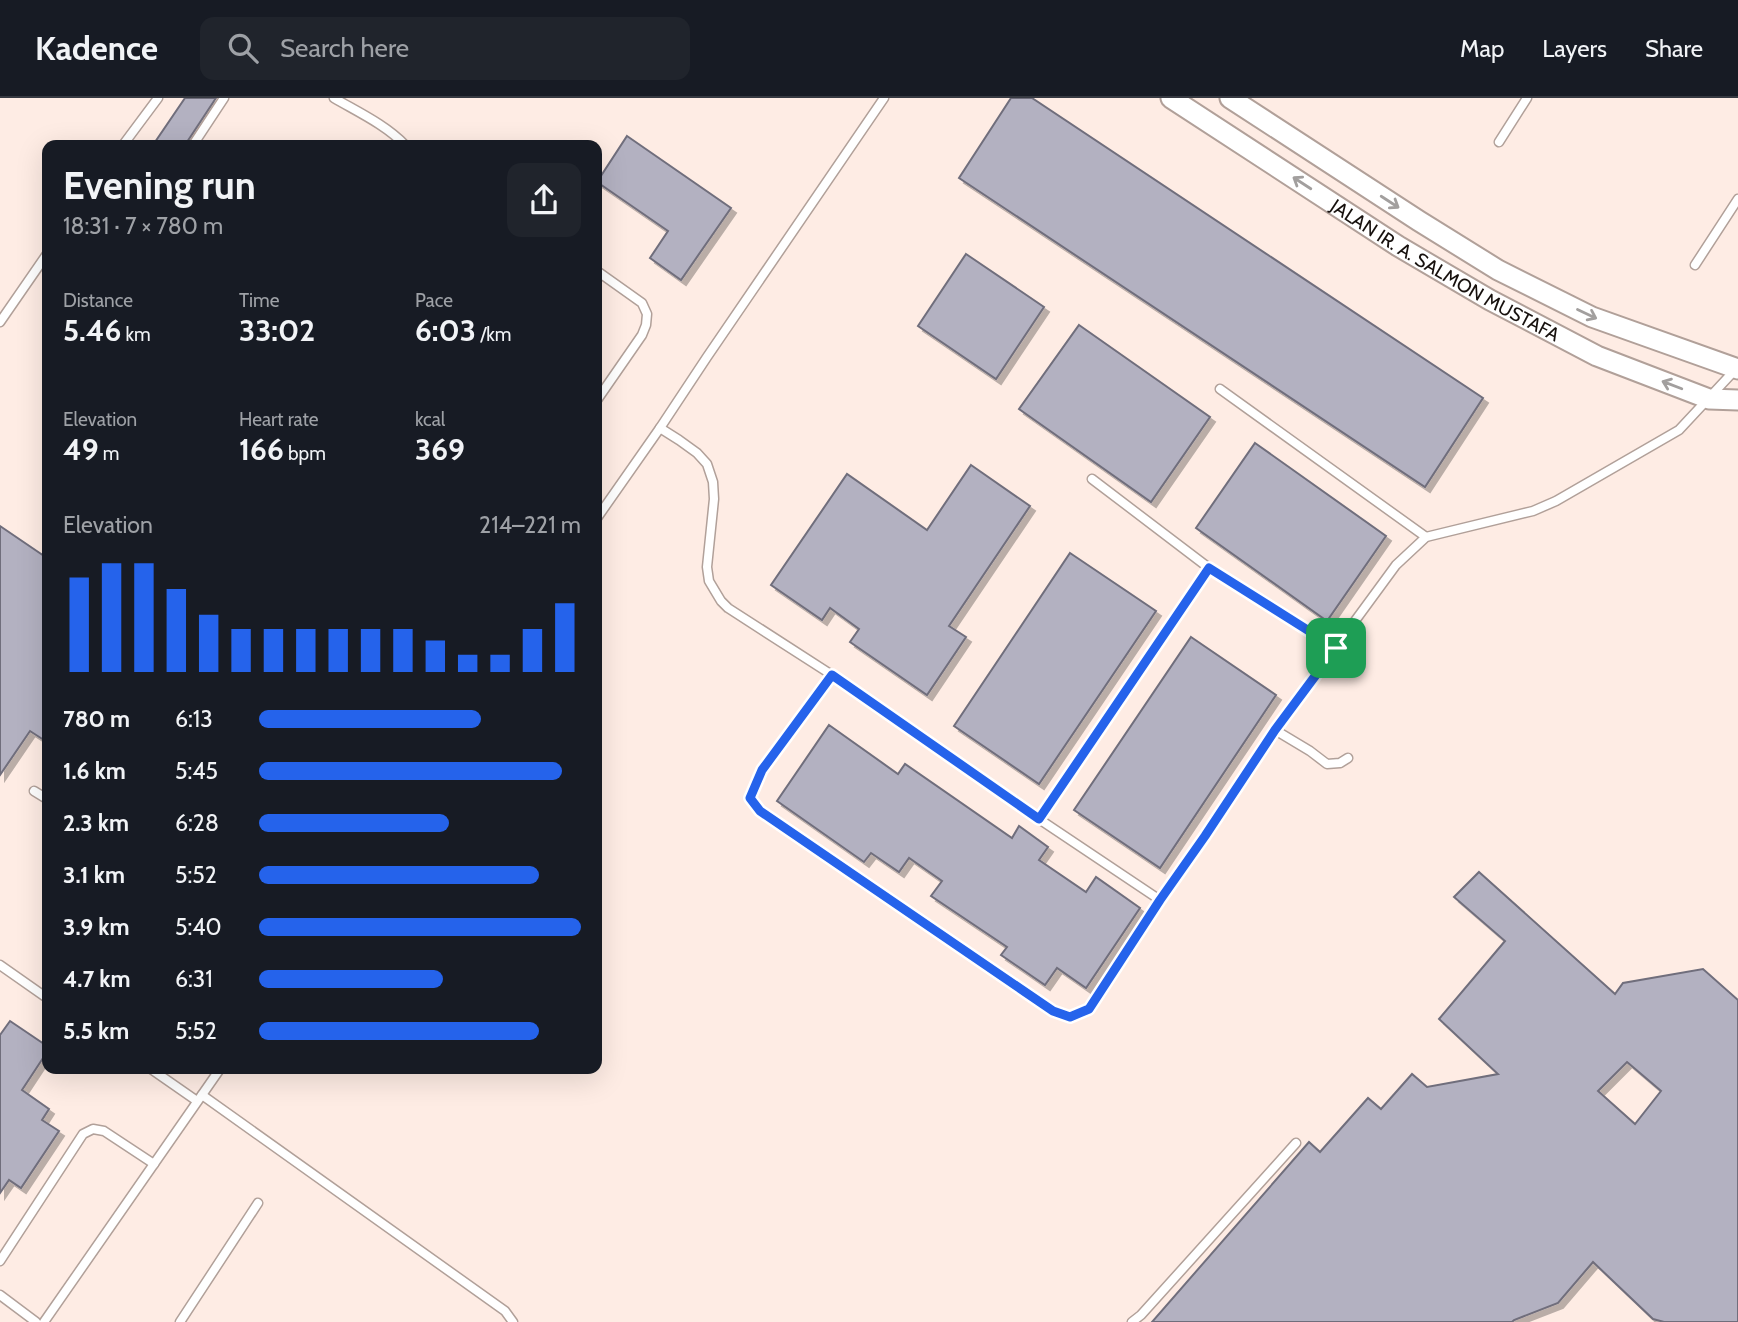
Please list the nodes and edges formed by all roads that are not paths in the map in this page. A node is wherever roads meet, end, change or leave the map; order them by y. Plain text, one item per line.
1 (158, 98) edge
2 (224, 98) edge
3 (334, 98) edge
4 (884, 98) edge
5 (1171, 98) edge
6 (1230, 98) edge
7 (1527, 98) edge
8 (127, 140) edge
9 (196, 140) edge
10 (400, 140) edge
11 (1499, 142) dead end
12 (1738, 199) edge
13 (42, 261) edge
14 (1695, 265) dead end
15 (602, 275) edge
16 (0, 322) edge
17 (1737, 369) edge
18 (1220, 389) dead end
19 (602, 393) edge
20 (1709, 399) junction
21 (1738, 400) edge
22 (660, 428) junction
23 (1093, 479) dead end
24 (602, 511) edge
25 (1426, 537) junction
26 (1209, 568) junction
27 (1336, 648) junction
28 (832, 675) junction
29 (1275, 730) junction
30 (1348, 758) dead end
31 (34, 791) dead end
32 (42, 796) edge
33 (1039, 819) junction
34 (1160, 900) junction
35 (0, 965) edge
36 (42, 994) edge
37 (159, 1074) edge
38 (217, 1074) edge
39 (200, 1098) junction
40 (1296, 1143) dead end
41 (154, 1164) junction
42 (258, 1203) dead end
43 (0, 1261) edge
44 (0, 1295) edge
45 (36, 1322) edge
46 (44, 1322) edge
47 (180, 1322) edge
48 (513, 1322) edge
49 (1132, 1322) edge

1 - 8 lane
2 - 9 lane
3 - 10 lane
4 - 22 lane
20 -> 5 street, JALAN IR. A. SALMON MUSTAFA
6 -> 17 street, JALAN IR. A. SALMON MUSTAFA
7 - 11 lane
12 - 14 lane
13 - 16 lane
15 - 19 lane
17 - 20 lane
18 - 25 lane
20 - 21 street, JALAN IR. A. SALMON MUSTAFA
20 - 25 lane
22 - 24 lane
22 - 28 lane
23 - 26 lane
25 - 27 lane
26 - 27 lane
26 - 33 lane
27 - 29 lane
28 - 33 lane
28 - 34 lane
29 - 30 lane
29 - 34 lane
31 - 32 lane
33 - 34 lane
35 - 36 lane
37 - 39 lane
38 - 39 lane
39 - 41 lane
39 - 48 lane
40 - 49 lane
41 - 43 lane
41 - 46 lane
42 - 47 lane
44 - 45 lane

